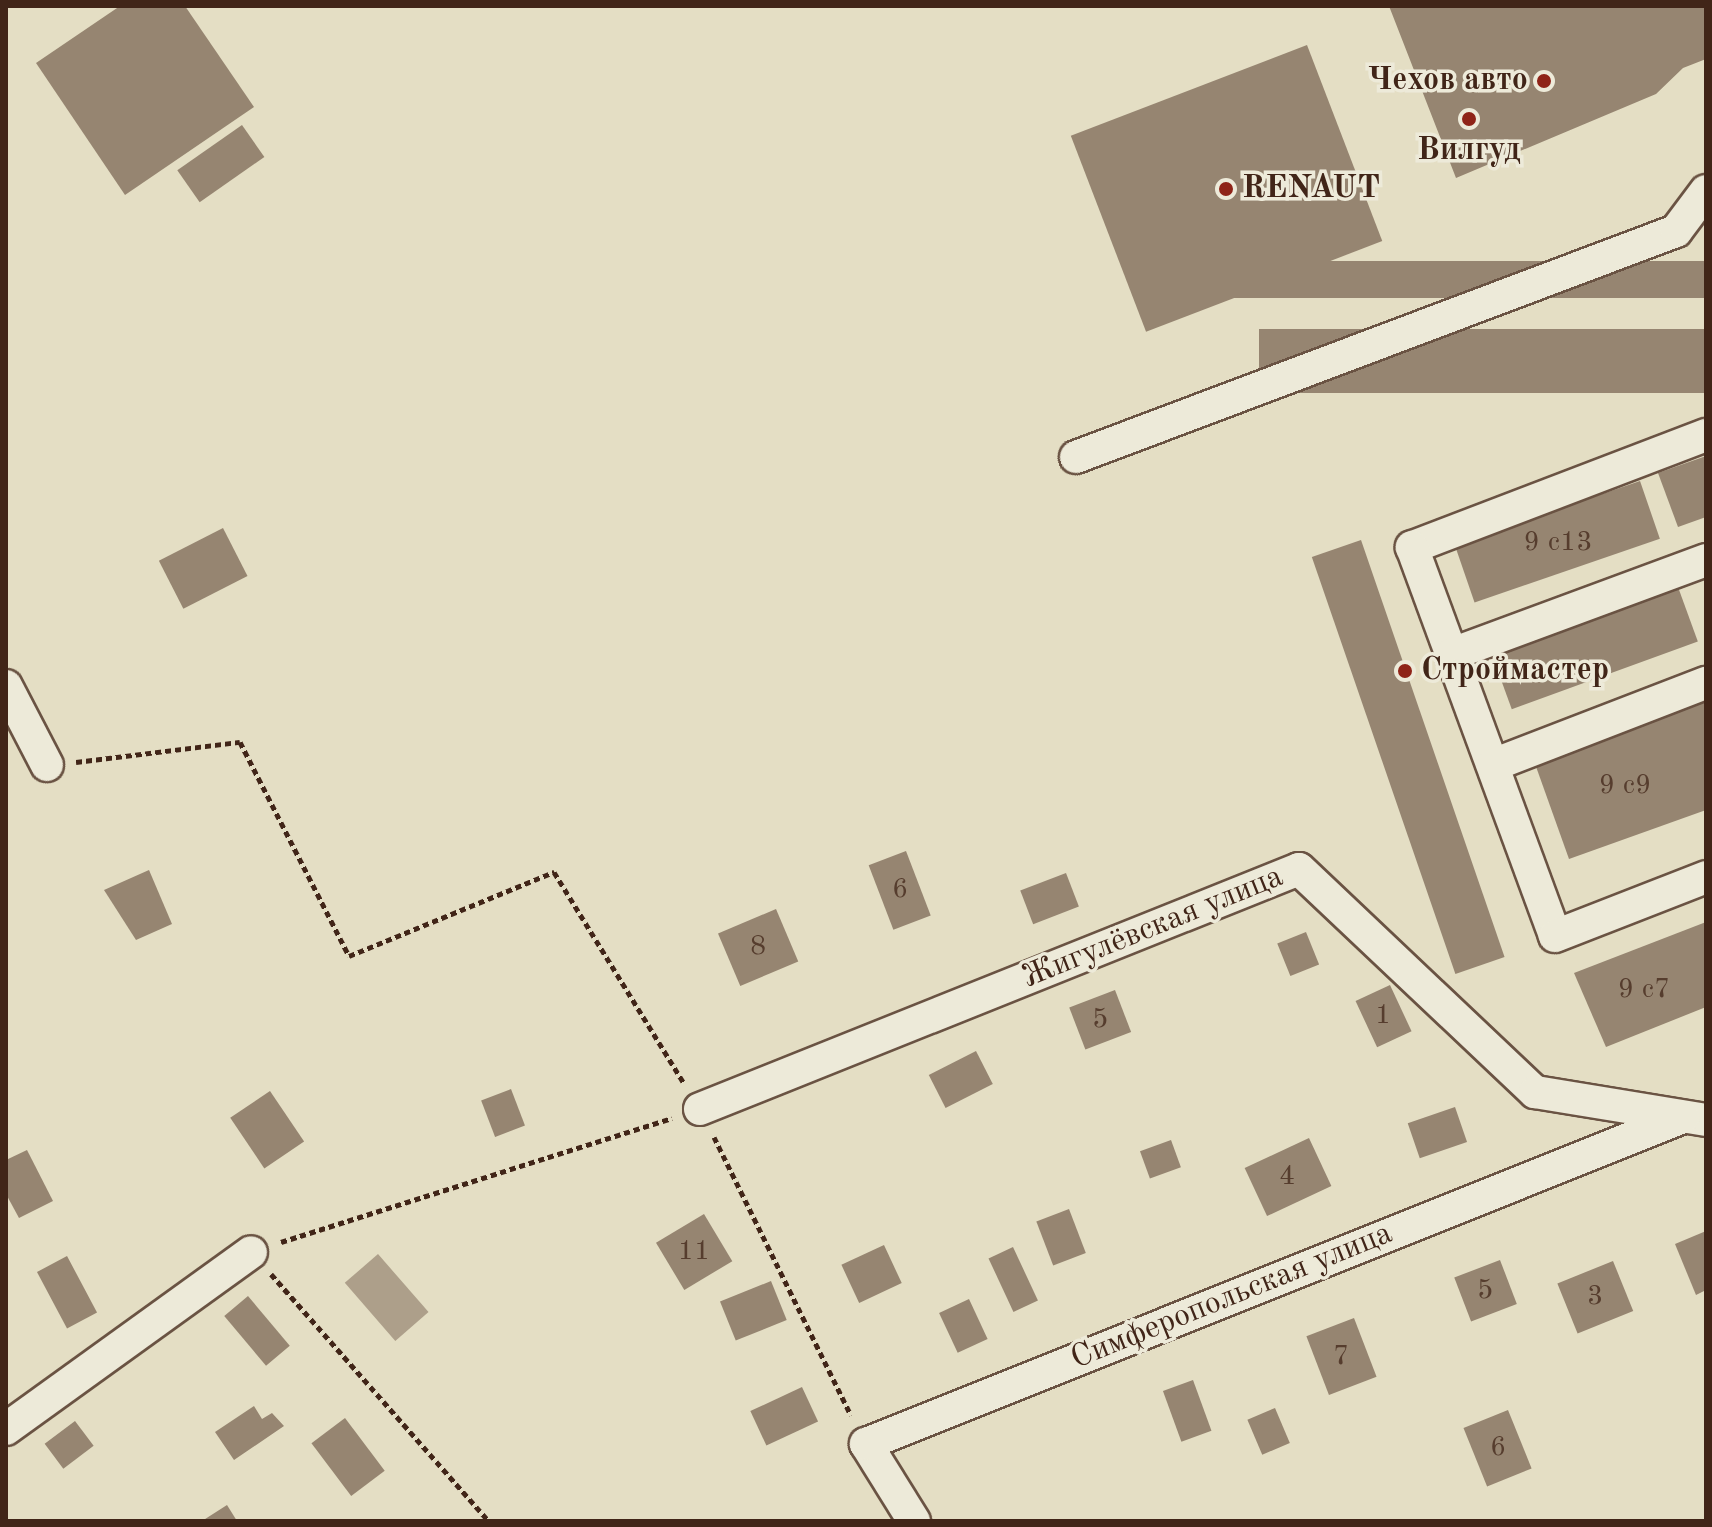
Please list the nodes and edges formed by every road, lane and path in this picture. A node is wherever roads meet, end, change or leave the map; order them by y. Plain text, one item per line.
1 (1706, 191) edge
2 (1706, 435) edge
3 (1076, 457) dead end
4 (1706, 560) edge
5 (1452, 654) junction
6 (1706, 683) edge
7 (6, 686) edge
8 (47, 765) joint
9 (1493, 765) junction
10 (1706, 877) edge
11 (700, 1109) junction
12 (1694, 1118) edge
13 (251, 1252) junction
14 (6, 1429) edge
15 (866, 1444) junction
16 (489, 1521) edge
17 (914, 1521) edge

1 - 3 street
2 - 5 street
4 - 5 street
5 - 9 street
6 - 9 street
7 - 8 street
8 - 11 path
9 - 10 street
11 - 12 street, Жигулёвская улица
11 - 13 path
11 - 15 path
12 - 15 street, Симферопольская улица
13 - 14 street
13 - 16 path
15 - 17 street

